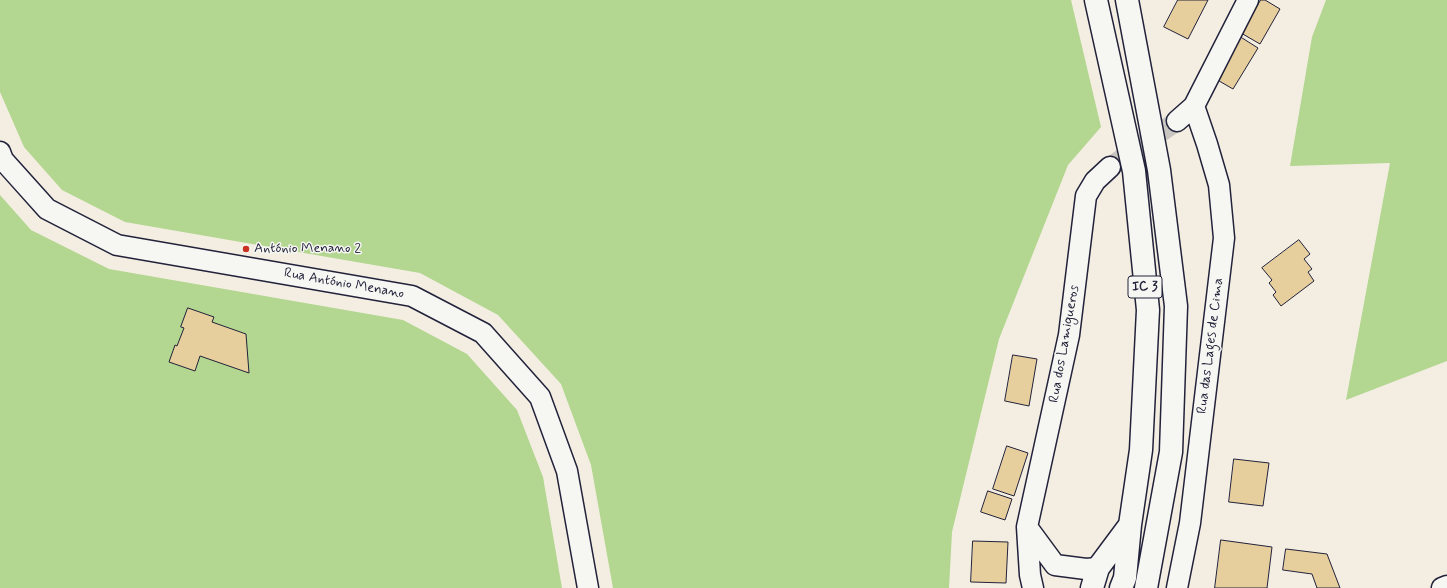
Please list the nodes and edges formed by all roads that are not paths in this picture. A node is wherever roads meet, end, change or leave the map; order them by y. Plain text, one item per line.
1 (1096, 0) edge
2 (1127, 0) edge
3 (1248, 0) edge
4 (1194, 106) junction
5 (1178, 121) tunnel mouth
6 (0, 152) edge
7 (1110, 167) tunnel mouth
8 (1130, 525) junction
9 (1027, 527) junction
10 (1095, 578) edge
11 (1447, 586) edge
12 (1147, 587) edge
13 (588, 588) edge
14 (1033, 588) edge
15 (1121, 588) edge
16 (1177, 588) edge
17 (1442, 588) edge

1 - 8 highway, IC 3
2 - 12 highway, IC 3
3 - 4 street
4 - 5 street
4 - 16 street, Rua das Lages de Cima
6 - 13 street, Rua António Menano
7 - 9 street, Rua dos Lamigueros
8 - 10 highway
8 - 15 highway, IC 3
9 - 10 street
9 - 14 street, Rua dos Lamigueros
11 - 17 street

